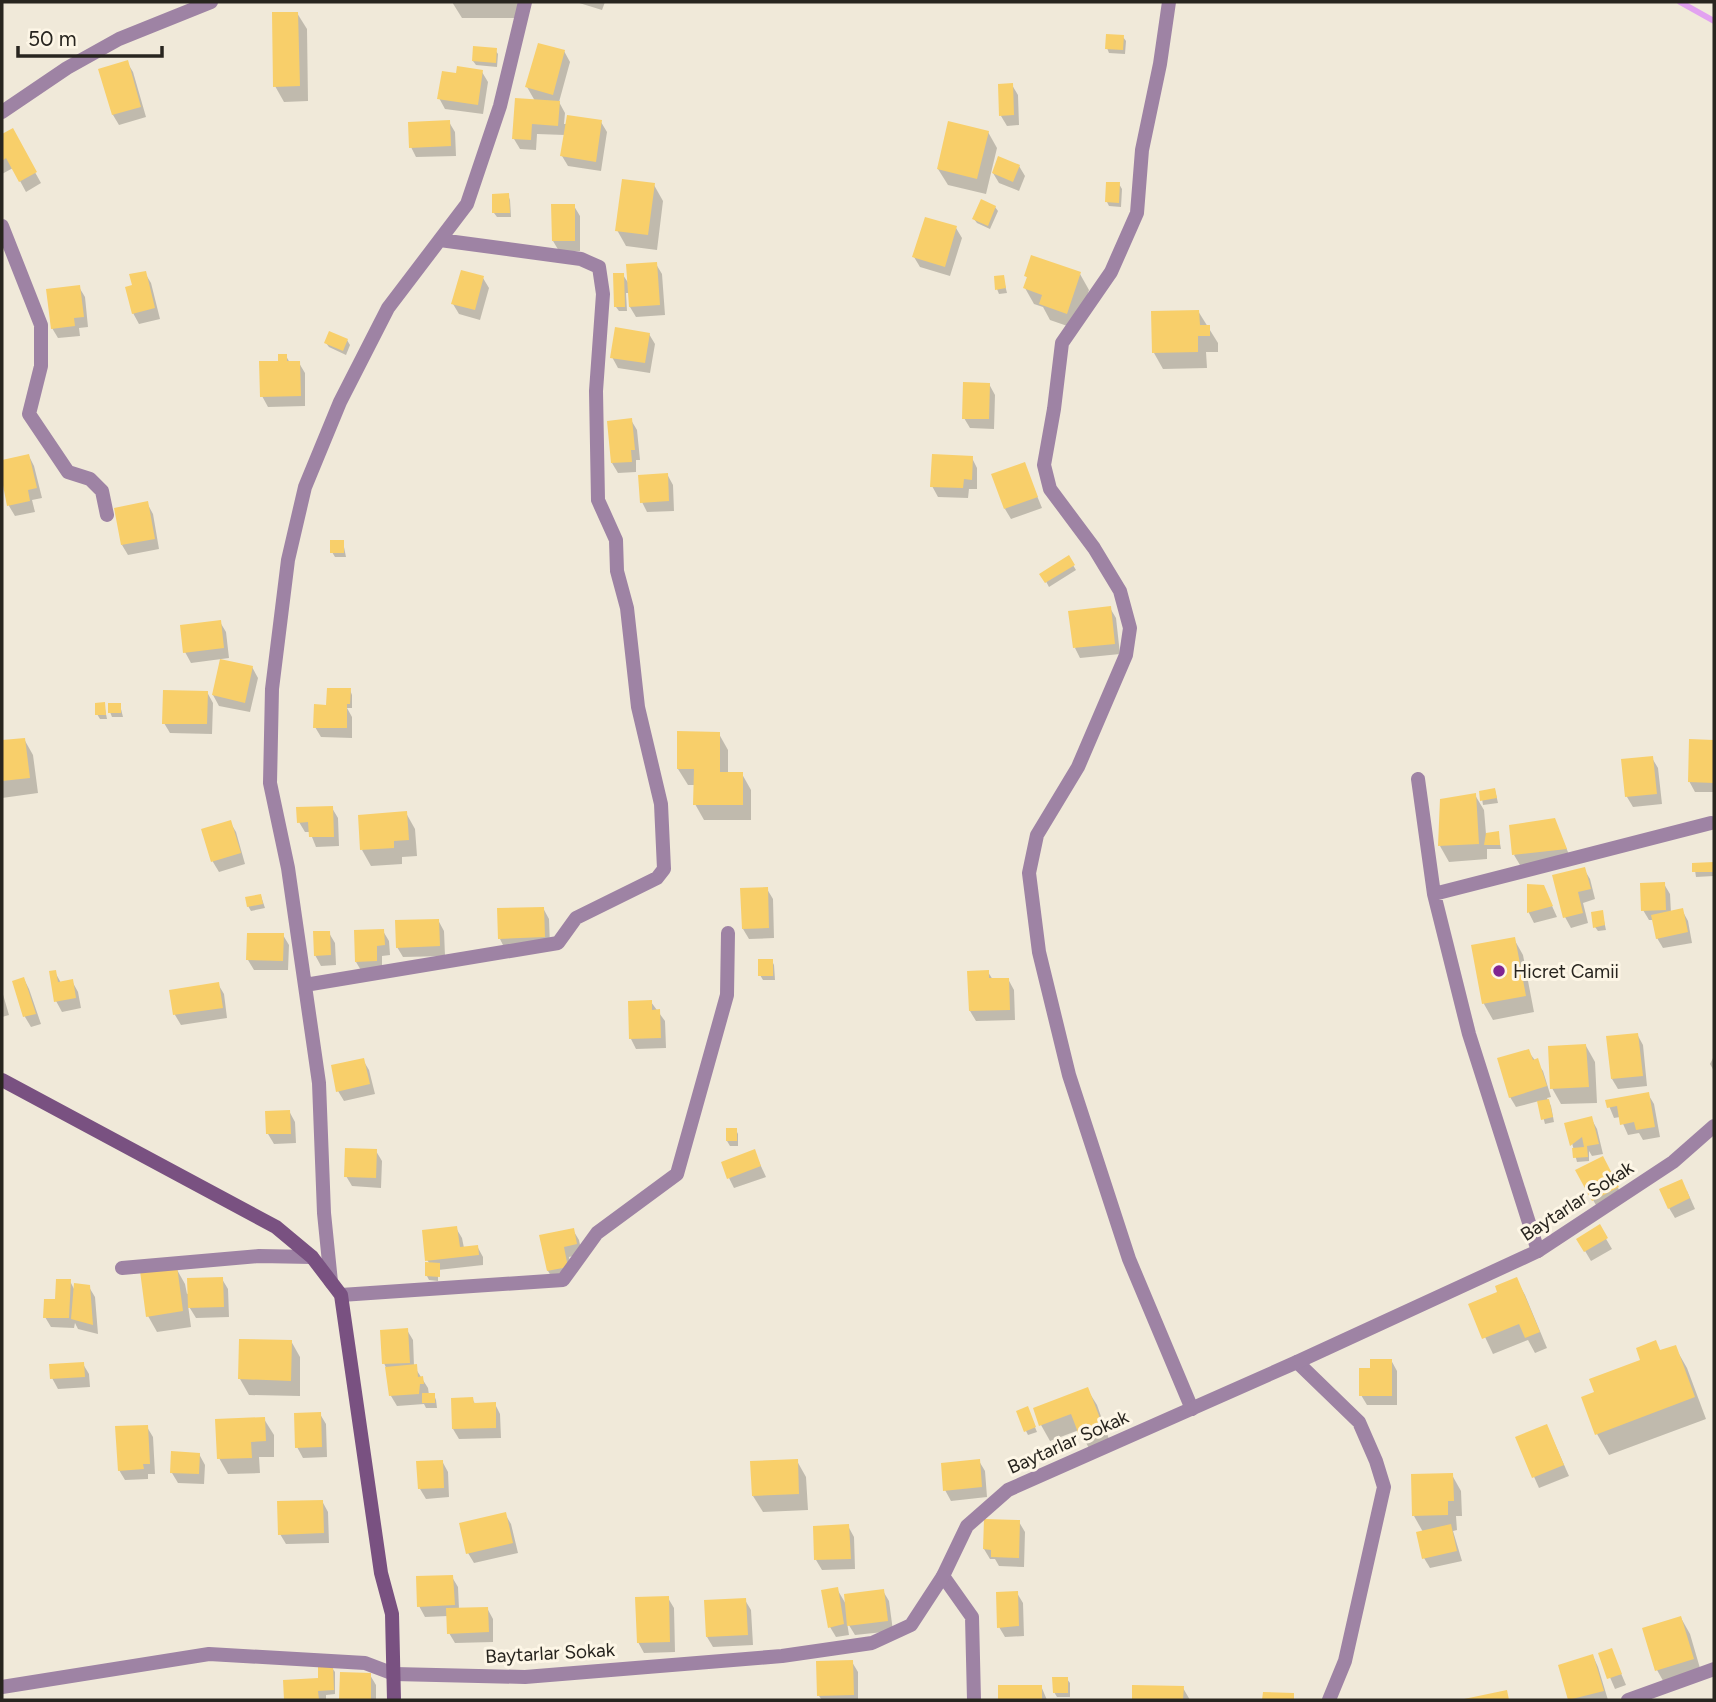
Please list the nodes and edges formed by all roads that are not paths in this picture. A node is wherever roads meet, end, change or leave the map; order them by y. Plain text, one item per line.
1 (211, 2) edge
2 (525, 2) edge
3 (1169, 2) edge
4 (2, 112) edge
5 (2, 226) edge
6 (440, 240) junction
7 (107, 515) dead end
8 (1418, 779) dead end
9 (1711, 823) dead end
10 (1434, 894) junction
11 (728, 933) dead end
12 (305, 985) junction
13 (2, 1080) edge
14 (1714, 1126) edge
15 (1538, 1251) junction
16 (312, 1257) junction
17 (122, 1268) dead end
18 (331, 1282) junction
19 (341, 1295) junction
20 (1297, 1362) junction
21 (1192, 1409) junction
22 (943, 1576) junction
23 (1714, 1669) edge
24 (394, 1674) junction
25 (2, 1687) edge
26 (394, 1700) edge
27 (974, 1700) edge
28 (1329, 1700) edge
29 (1628, 1700) edge

1 - 4 street
2 - 6 street
3 - 21 street
5 - 7 street
6 - 12 street
6 - 12 street
8 - 10 street
9 - 10 street
10 - 15 street
11 - 19 street
12 - 18 street
13 - 16 main road
14 - 15 street, Baytarlar Sokak
15 - 20 street, Baytarlar Sokak
16 - 17 street
16 - 18 main road
18 - 19 main road
19 - 24 main road
20 - 21 street, Baytarlar Sokak
20 - 28 street
21 - 22 street, Baytarlar Sokak
22 - 24 street, Baytarlar Sokak
22 - 27 street
23 - 29 street
24 - 25 street, Baytarlar Sokak
24 - 26 main road

